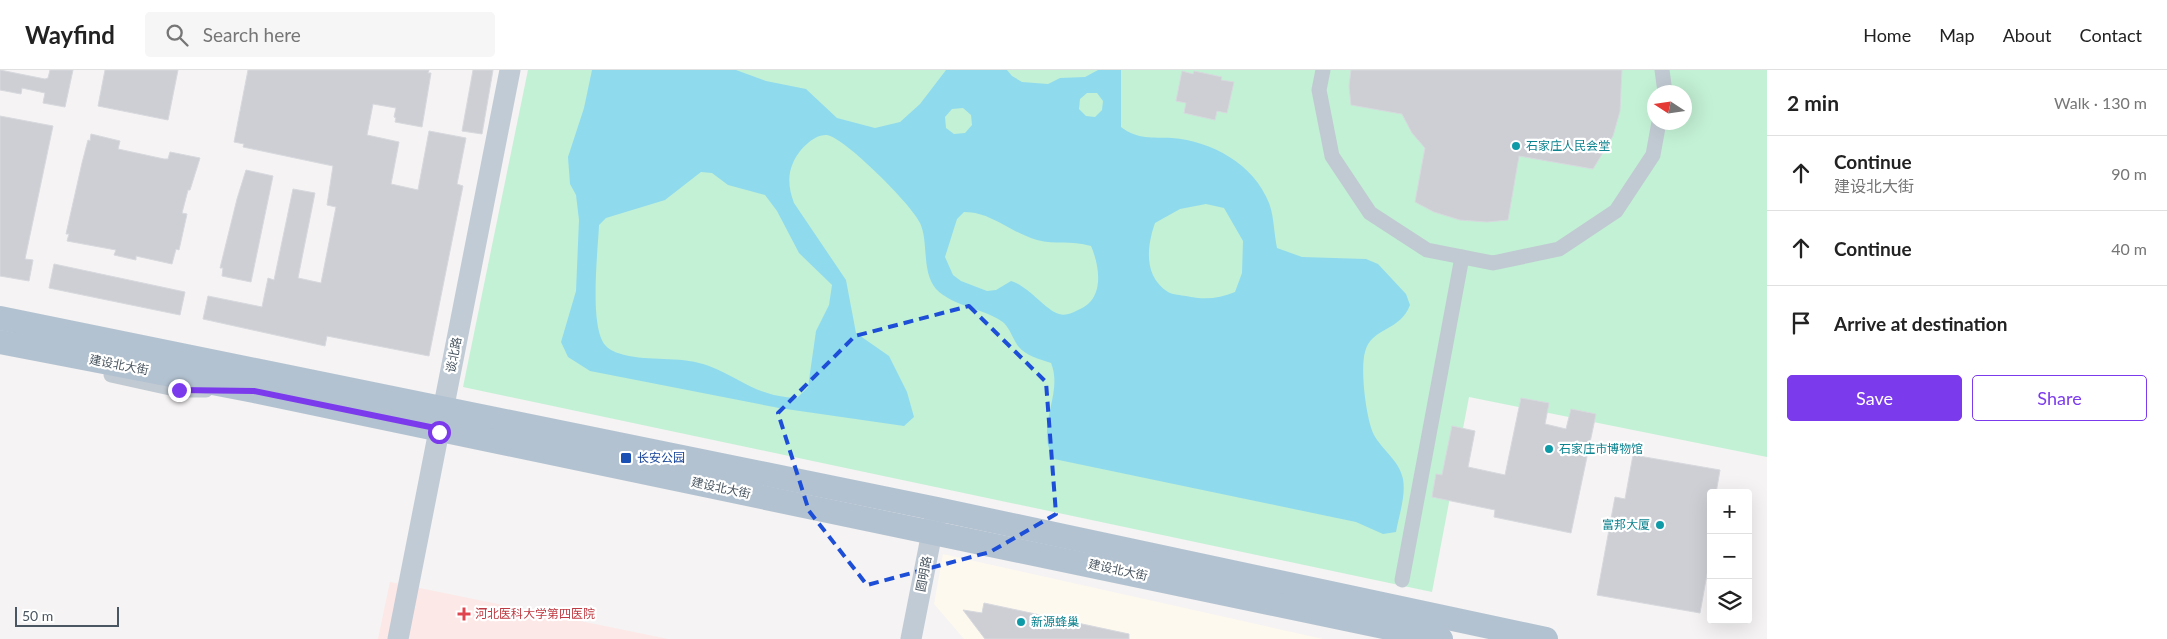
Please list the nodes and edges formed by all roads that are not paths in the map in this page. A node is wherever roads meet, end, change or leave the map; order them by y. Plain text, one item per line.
1 (510, 70) edge
2 (1323, 70) edge
3 (1662, 70) edge
4 (1664, 85) edge
5 (1658, 130) edge
6 (1462, 257) junction
7 (0, 311) edge
8 (0, 318) edge
9 (0, 342) edge
10 (0, 350) edge
11 (256, 380) junction
12 (442, 418) junction
13 (934, 520) junction
14 (1402, 580) dead end
15 (1375, 632) edge
16 (398, 639) edge
17 (911, 639) edge
18 (1441, 639) edge
19 (1546, 639) edge

1 - 12 street, 谈北路
2 - 6 street
3 - 4 street
5 - 6 street
6 - 14 street
7 - 11 street
8 - 11 main road
9 - 11 main road, 建设北大街
10 - 11 street
11 - 12 main road, 建设北大街
12 - 13 main road, 建设北大街
12 - 16 street, 谈北路
13 - 15 main road, 建设北大街
13 - 17 street, 圆明路
13 - 19 main road, 建设北大街
15 - 18 main road, 建设北大街

